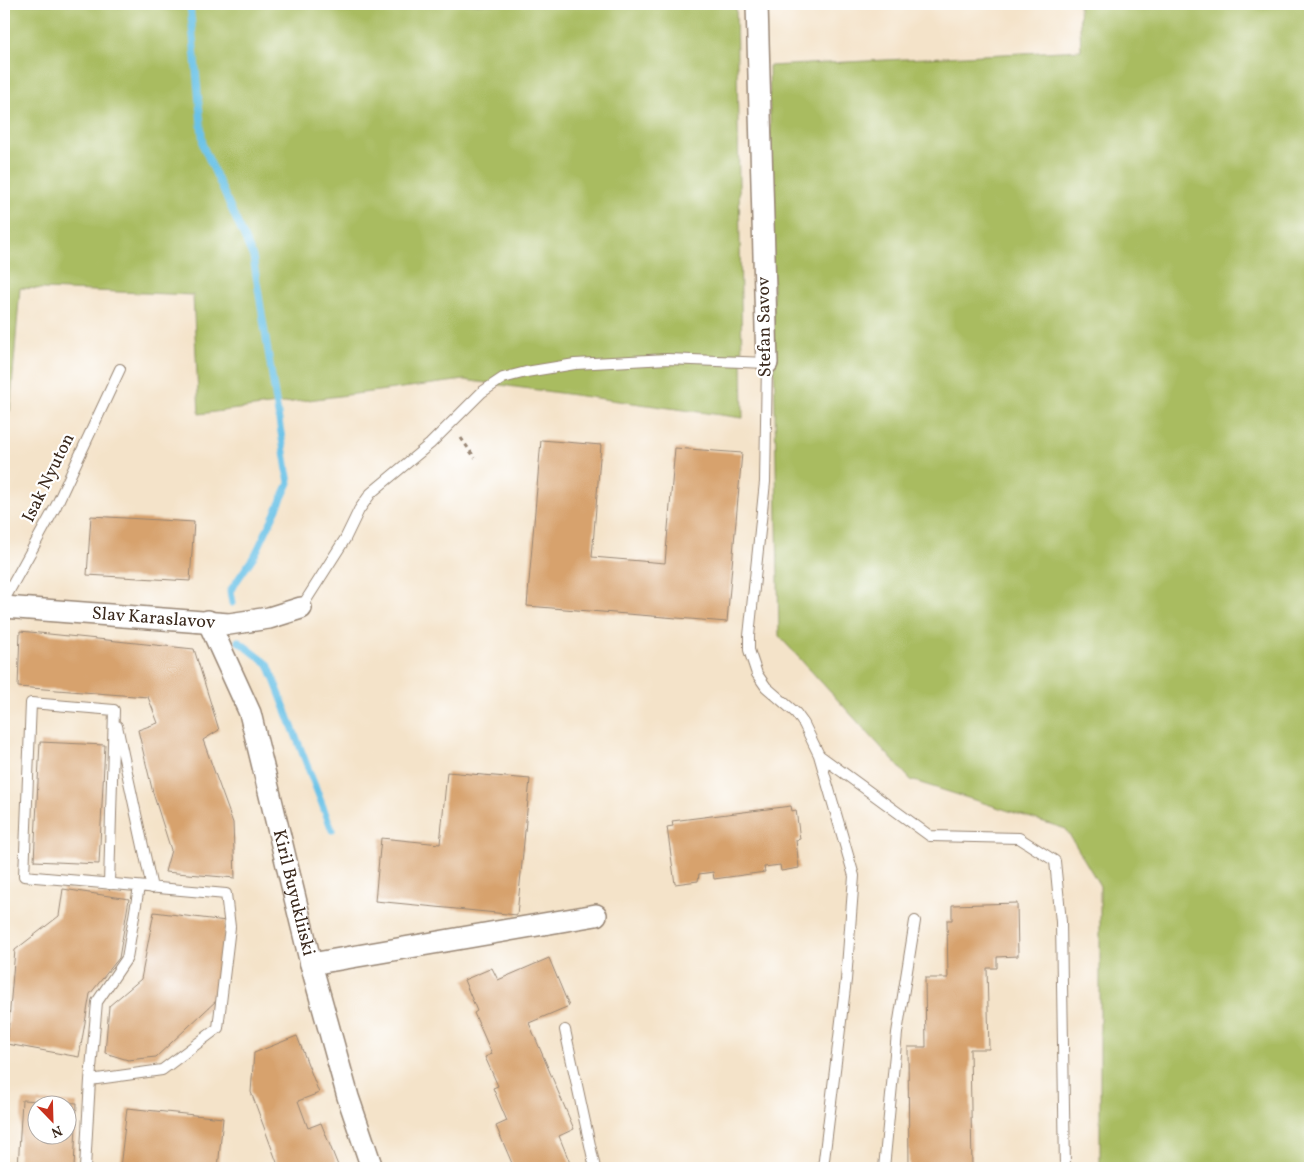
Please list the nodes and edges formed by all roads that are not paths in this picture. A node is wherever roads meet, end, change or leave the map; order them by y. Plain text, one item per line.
1 (757, 4) edge
2 (767, 363) junction
3 (120, 369) dead end
4 (4, 600) edge
5 (4, 606) edge
6 (301, 608) joint
7 (208, 621) junction
8 (114, 710) junction
9 (819, 755) junction
10 (109, 884) junction
11 (138, 887) junction
12 (152, 888) junction
13 (596, 915) dead end
14 (915, 921) dead end
15 (311, 964) junction
16 (565, 1030) dead end
17 (90, 1080) junction
18 (85, 1168) edge
19 (372, 1168) edge
20 (595, 1168) edge
21 (823, 1168) edge
22 (884, 1168) edge
23 (1064, 1168) edge

1 - 2 street, Stefan Savov
2 - 6 lane
2 - 9 lane, Stefan Savov
3 - 4 lane, Isak Nyuton
5 - 7 street, Slav Karaslavov
6 - 7 street, Slav Karaslavov
7 - 15 street, Kiril Buyukliiski
8 - 10 lane
8 - 10 lane
8 - 12 lane
9 - 21 lane
9 - 23 lane
10 - 11 lane
11 - 12 lane
11 - 17 lane
12 - 17 lane
13 - 15 street
14 - 22 lane
15 - 19 street, Kiril Buyukliiski
16 - 20 lane
17 - 18 lane

